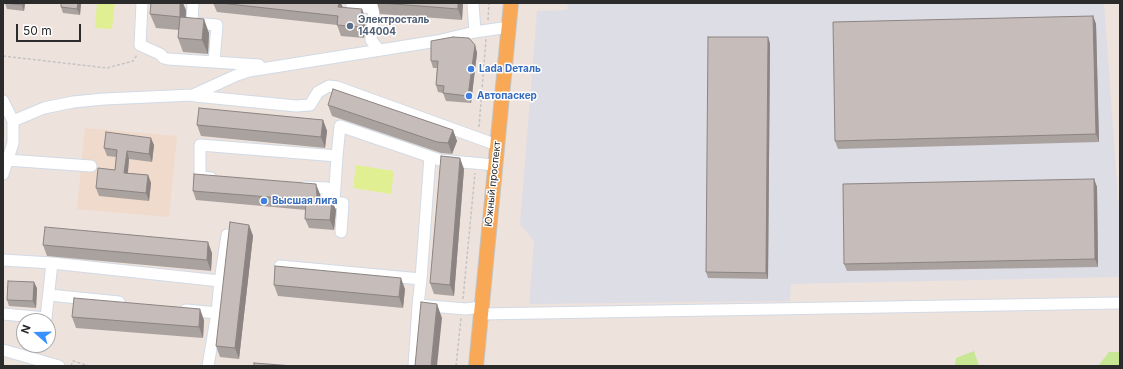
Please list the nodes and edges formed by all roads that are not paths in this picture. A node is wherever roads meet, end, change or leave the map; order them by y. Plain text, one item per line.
1 (142, 3) edge
2 (193, 3) edge
3 (352, 3) edge
4 (473, 3) edge
5 (510, 3) edge
6 (509, 27) junction
7 (475, 32) junction
8 (379, 50) junction
9 (214, 62) junction
10 (275, 66) junction
11 (193, 95) junction
12 (3, 102) edge
13 (9, 120) edge
14 (497, 145) junction
15 (338, 156) junction
16 (430, 157) junction
17 (8, 160) junction
18 (495, 165) junction
19 (91, 166) dead end
20 (3, 174) edge
21 (223, 179) edge
22 (293, 186) edge
23 (334, 202) junction
24 (342, 232) dead end
25 (227, 235) edge
26 (3, 260) edge
27 (52, 263) junction
28 (280, 266) edge
29 (421, 279) junction
30 (220, 281) junction
31 (49, 294) junction
32 (1120, 303) edge
33 (133, 304) edge
34 (418, 305) junction
35 (179, 309) edge
36 (481, 310) junction
37 (217, 313) junction
38 (3, 314) edge
39 (3, 350) edge
40 (59, 366) edge
41 (208, 366) edge
42 (414, 366) edge
43 (476, 366) edge

1 - 9 lane
2 - 9 lane
3 - 8 lane
4 - 7 lane
5 - 6 main road, Южный проспект
6 - 7 lane
6 - 14 main road, Южный проспект
7 - 8 lane
8 - 10 lane
9 - 10 lane
10 - 11 lane
11 - 13 lane
11 - 14 lane
12 - 13 lane
13 - 17 lane
14 - 18 main road, Южный проспект
15 - 16 lane
15 - 21 lane
15 - 23 lane
16 - 18 lane
16 - 29 lane
17 - 19 lane
17 - 20 lane
18 - 36 main road, Южный проспект
22 - 23 lane
23 - 24 lane
25 - 30 lane
26 - 27 lane
27 - 30 lane
27 - 31 lane
28 - 29 lane
29 - 34 lane
30 - 37 lane
31 - 33 lane
31 - 38 lane
32 - 36 lane
34 - 36 lane
34 - 42 lane
35 - 37 lane
36 - 43 main road, Южный проспект
37 - 41 lane
39 - 40 lane

